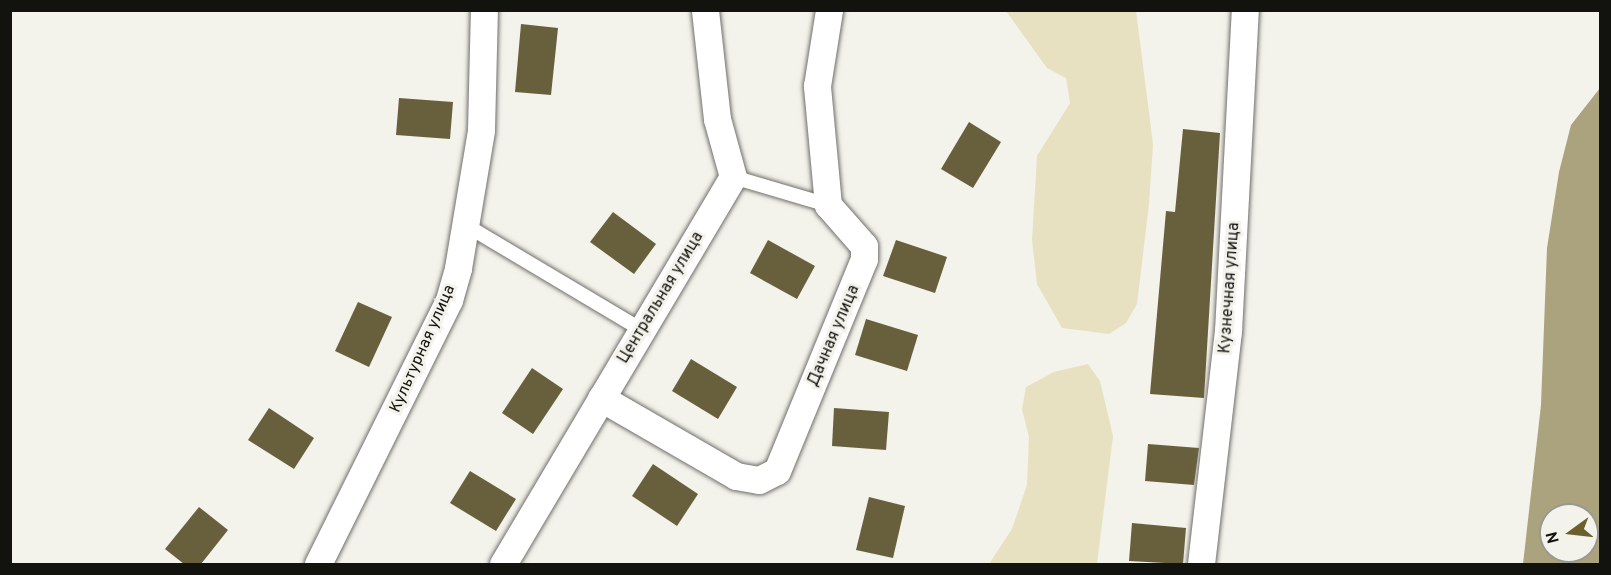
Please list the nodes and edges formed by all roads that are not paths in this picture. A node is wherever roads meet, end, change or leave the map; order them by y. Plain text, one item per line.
1 (484, 10) edge
2 (705, 10) edge
3 (829, 10) edge
4 (1245, 10) edge
5 (733, 177) junction
6 (828, 205) junction
7 (464, 224) junction
8 (640, 329) junction
9 (601, 398) junction
10 (318, 564) edge
11 (503, 564) edge
12 (1201, 564) edge

1 - 7 street, Культурная улица
2 - 5 street
3 - 6 street
4 - 12 street, Кузнечная улица
5 - 6 lane
5 - 8 street, Центральная улица
6 - 9 street, Дачная улица
7 - 8 lane
7 - 10 street, Культурная улица
8 - 9 street, Центральная улица
9 - 11 street, Центральная улица

